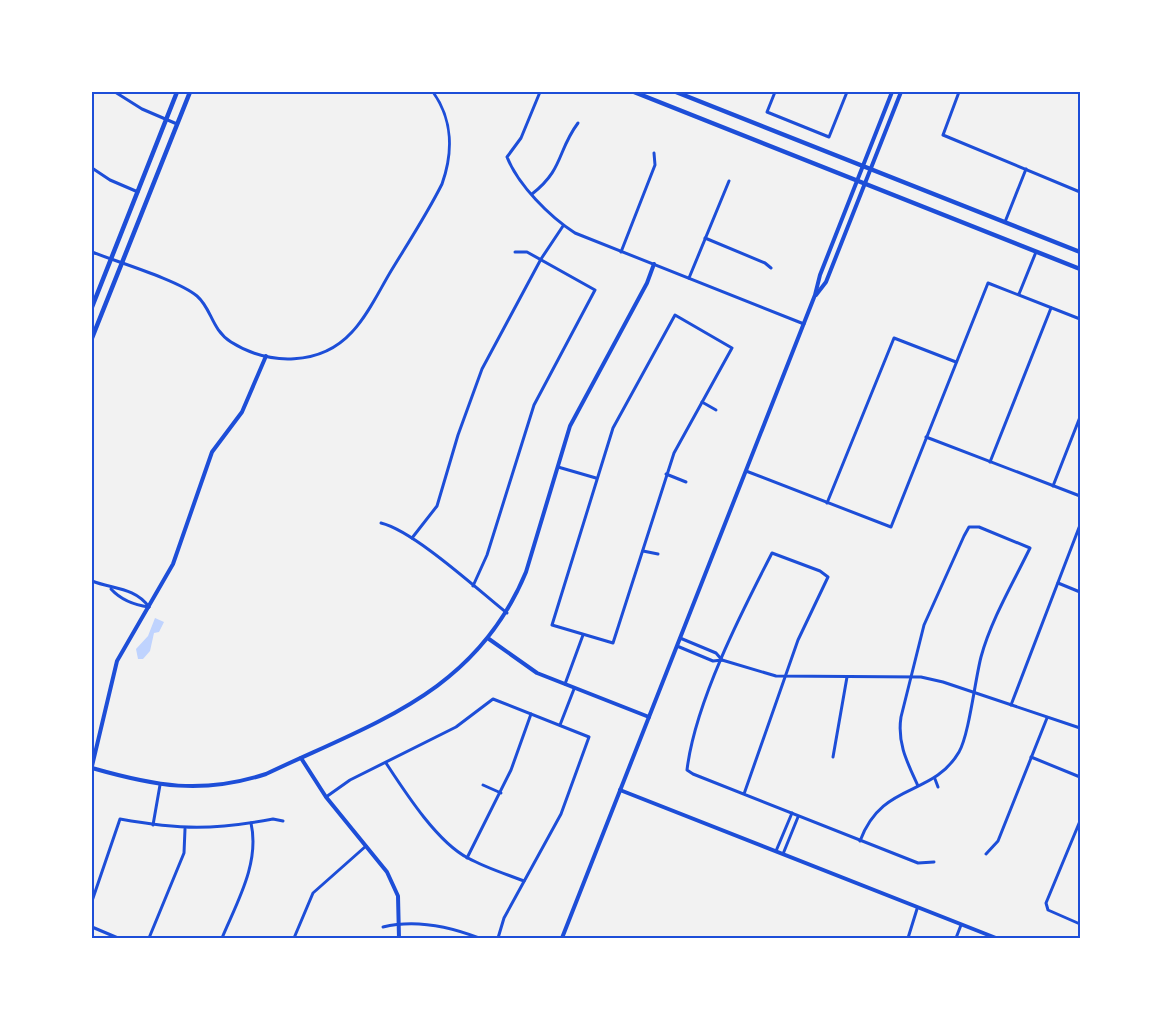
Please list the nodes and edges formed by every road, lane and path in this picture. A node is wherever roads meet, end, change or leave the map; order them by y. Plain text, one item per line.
1 (115, 92) edge
2 (177, 92) edge
3 (190, 92) edge
4 (433, 92) edge
5 (540, 92) edge
6 (634, 92) edge
7 (676, 92) edge
8 (775, 92) edge
9 (847, 92) edge
10 (892, 92) edge
11 (901, 92) edge
12 (959, 92) edge
13 (167, 119) junction
14 (177, 123) junction
15 (578, 123) dead end
16 (654, 153) dead end
17 (862, 166) junction
18 (92, 168) edge
19 (870, 169) junction
20 (1026, 169) junction
21 (856, 180) junction
22 (729, 181) dead end
23 (865, 183) junction
24 (138, 192) junction
25 (1080, 192) edge
26 (532, 194) junction
27 (1005, 222) junction
28 (563, 226) junction
29 (705, 238) junction
30 (92, 252) edge
31 (515, 252) dead end
32 (621, 252) junction
33 (1036, 252) junction
34 (1080, 252) edge
35 (541, 259) junction
36 (111, 260) junction
37 (119, 263) junction
38 (654, 264) junction
39 (771, 268) dead end
40 (1080, 269) edge
41 (689, 278) junction
42 (1019, 294) junction
43 (815, 296) junction
44 (92, 308) edge
45 (1050, 308) junction
46 (1080, 319) edge
47 (804, 324) junction
48 (92, 338) edge
49 (266, 356) junction
50 (957, 362) junction
51 (702, 402) junction
52 (716, 410) dead end
53 (1080, 417) edge
54 (926, 437) junction
55 (990, 462) junction
56 (558, 466) junction
57 (746, 471) junction
58 (666, 474) junction
59 (597, 478) junction
60 (686, 482) dead end
61 (1053, 486) junction
62 (1080, 496) edge
63 (827, 503) junction
64 (381, 523) dead end
65 (1080, 525) edge
66 (412, 538) junction
67 (643, 550) junction
68 (658, 554) dead end
69 (92, 581) edge
70 (1058, 583) junction
71 (473, 586) junction
72 (111, 589) junction
73 (1080, 592) edge
74 (149, 607) junction
75 (507, 613) junction
76 (583, 635) junction
77 (680, 638) junction
78 (489, 639) junction
79 (677, 646) junction
80 (722, 660) junction
81 (911, 676) junction
82 (786, 677) junction
83 (847, 677) junction
84 (565, 684) junction
85 (574, 689) junction
86 (973, 692) junction
87 (1011, 705) junction
88 (531, 714) junction
89 (649, 717) junction
90 (1047, 718) junction
91 (560, 725) junction
92 (1080, 728) edge
93 (832, 757) dead end
94 (1031, 757) junction
95 (301, 758) junction
96 (387, 763) junction
97 (92, 767) edge
98 (1080, 777) edge
99 (935, 779) junction
100 (160, 785) junction
101 (483, 785) dead end
102 (918, 786) junction
103 (938, 787) dead end
104 (620, 790) junction
105 (501, 793) junction
106 (744, 794) junction
107 (326, 797) junction
108 (792, 813) junction
109 (798, 816) junction
110 (283, 821) dead end
111 (1080, 821) edge
112 (251, 823) junction
113 (153, 825) junction
114 (185, 829) junction
115 (860, 841) junction
116 (366, 846) junction
117 (776, 851) junction
118 (783, 854) junction
119 (986, 854) dead end
120 (467, 858) junction
121 (934, 862) dead end
122 (525, 881) junction
123 (92, 901) edge
124 (917, 909) junction
125 (401, 923) junction
126 (1080, 924) edge
127 (961, 925) junction
128 (92, 927) edge
129 (383, 927) dead end
130 (118, 939) edge
131 (149, 939) edge
132 (222, 939) edge
133 (294, 939) edge
134 (399, 939) edge
135 (479, 939) edge
136 (498, 939) edge
137 (562, 939) edge
138 (908, 939) edge
139 (956, 939) edge
140 (996, 939) edge

1 - 13 street
2 - 13 main road
3 - 14 main road
4 - 49 street
5 - 26 street
6 - 21 main road
7 - 17 main road
8 - 9 street
10 - 17 street
11 - 19 street
12 - 20 street
13 - 14 street
13 - 24 main road
14 - 37 main road
15 - 26 street
16 - 32 street
17 - 19 main road
17 - 21 street
18 - 24 street
19 - 23 street
19 - 27 main road
20 - 25 street
20 - 27 street
21 - 23 main road
21 - 43 street
22 - 29 street
23 - 33 main road
23 - 43 street
24 - 36 main road
26 - 28 street
27 - 34 main road
28 - 32 street
28 - 35 street
29 - 39 street
29 - 41 street
30 - 36 street
31 - 35 street
32 - 38 street
33 - 40 main road
33 - 42 street
35 - 66 street
35 - 71 street
36 - 37 street
36 - 44 main road
37 - 48 main road
37 - 49 street
38 - 41 street
38 - 56 street
41 - 47 street
42 - 45 street
42 - 50 street
43 - 47 street
45 - 46 street
45 - 55 street
47 - 57 street
49 - 74 street
50 - 54 street
50 - 63 street
51 - 52 street
51 - 58 street
51 - 59 street
53 - 61 street
54 - 55 street
54 - 63 street
55 - 61 street
56 - 59 street
56 - 75 street
57 - 63 street
57 - 77 street
58 - 60 street
58 - 67 street
59 - 76 street
61 - 62 street
64 - 66 street
65 - 70 street
66 - 71 street
67 - 68 street
67 - 76 street
69 - 72 street
70 - 73 street
70 - 87 street
71 - 75 street
72 - 74 street
72 - 74 street
74 - 97 street
75 - 78 street
76 - 84 street
77 - 79 street
77 - 80 street
78 - 84 street
78 - 95 street
79 - 80 street
79 - 89 street
80 - 82 street
80 - 82 street
80 - 106 street
81 - 83 street
81 - 86 street
81 - 86 street
81 - 102 street
82 - 83 street
82 - 106 street
83 - 93 street
84 - 85 street
85 - 89 street
85 - 91 street
86 - 87 street
86 - 99 street
87 - 90 street
88 - 91 street
88 - 96 street
88 - 105 street
89 - 104 street
90 - 92 street
90 - 94 street
91 - 122 street
94 - 98 street
94 - 119 street
95 - 100 street
95 - 107 street
96 - 107 street
96 - 120 street
97 - 100 street
99 - 102 street
99 - 103 street
100 - 113 street
101 - 105 street
102 - 115 street
104 - 117 street
104 - 137 street
105 - 120 street
106 - 108 street
107 - 116 street
108 - 109 street
108 - 117 street
109 - 115 street
109 - 118 street
110 - 112 street
111 - 126 street
112 - 114 street
112 - 132 street
113 - 114 street
113 - 123 street
114 - 131 street
115 - 121 street
116 - 125 street
116 - 133 street
117 - 118 street
118 - 124 street
120 - 122 street
122 - 136 street
124 - 127 street
124 - 138 street
125 - 129 street
125 - 134 street
125 - 135 street
127 - 139 street
127 - 140 street
128 - 130 street

